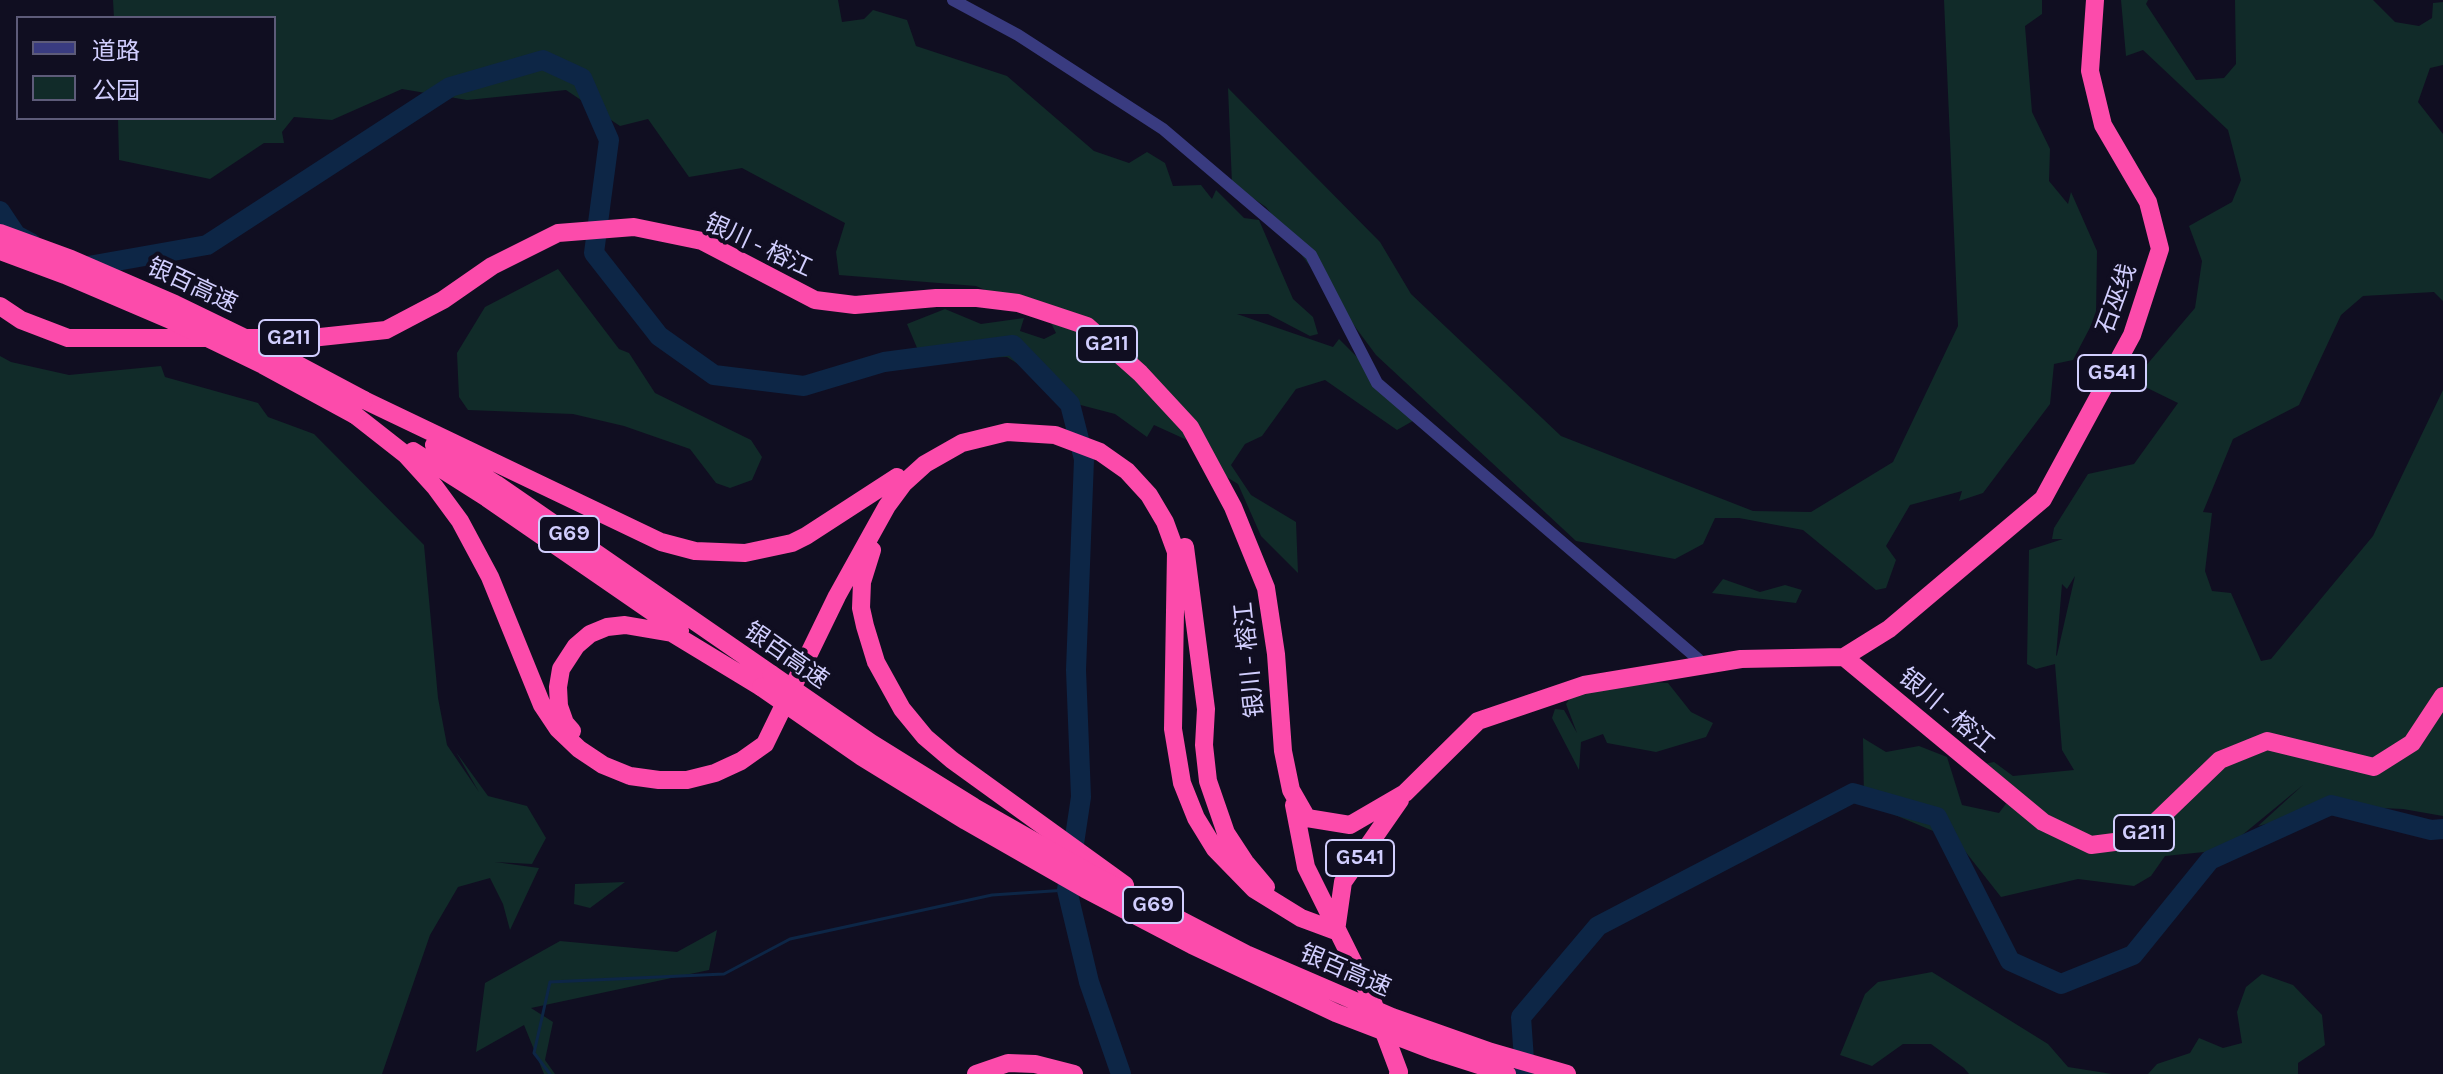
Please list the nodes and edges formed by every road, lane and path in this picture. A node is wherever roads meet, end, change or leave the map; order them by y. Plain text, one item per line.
1 (953, 0) edge
2 (2095, 0) edge
3 (0, 233) edge
4 (0, 251) edge
5 (0, 306) edge
6 (359, 408) junction
7 (1024, 427) junction
8 (1103, 448) junction
9 (897, 477) junction
10 (887, 506) junction
11 (1844, 657) junction
12 (1705, 665) junction
13 (766, 680) junction
14 (2443, 696) edge
15 (1291, 790) junction
16 (1405, 793) junction
17 (1153, 905) junction
18 (1336, 931) junction
19 (976, 1074) edge
20 (1074, 1074) edge
21 (1398, 1074) edge
22 (1507, 1074) edge
23 (1567, 1074) edge

1 - 12 street
2 - 11 highway, 石巫线 / G541
3 - 6 highway, 银百高速 / G69, bridge
4 - 6 highway, 银百高速 / G69, bridge
5 - 15 highway, 银川 - 榕江 / G211
6 - 9 highway
6 - 10 highway
6 - 13 highway, 银百高速 / G69
7 - 8 highway
7 - 9 highway
7 - 10 highway
8 - 18 highway
8 - 18 highway
9 - 13 highway
10 - 17 highway, bridge
11 - 12 highway, 银川 - 榕江 / G211
11 - 14 highway, 银川 - 榕江 / G211
12 - 16 highway, 银川 - 榕江 / G211
13 - 17 highway, 银百高速 / G69, bridge
13 - 22 highway, 银百高速 / G69, bridge
15 - 16 highway, 银川 - 榕江 / G211
15 - 18 highway
16 - 18 highway, G541
17 - 23 highway, 银百高速 / G69, bridge
18 - 21 highway
19 - 20 highway

